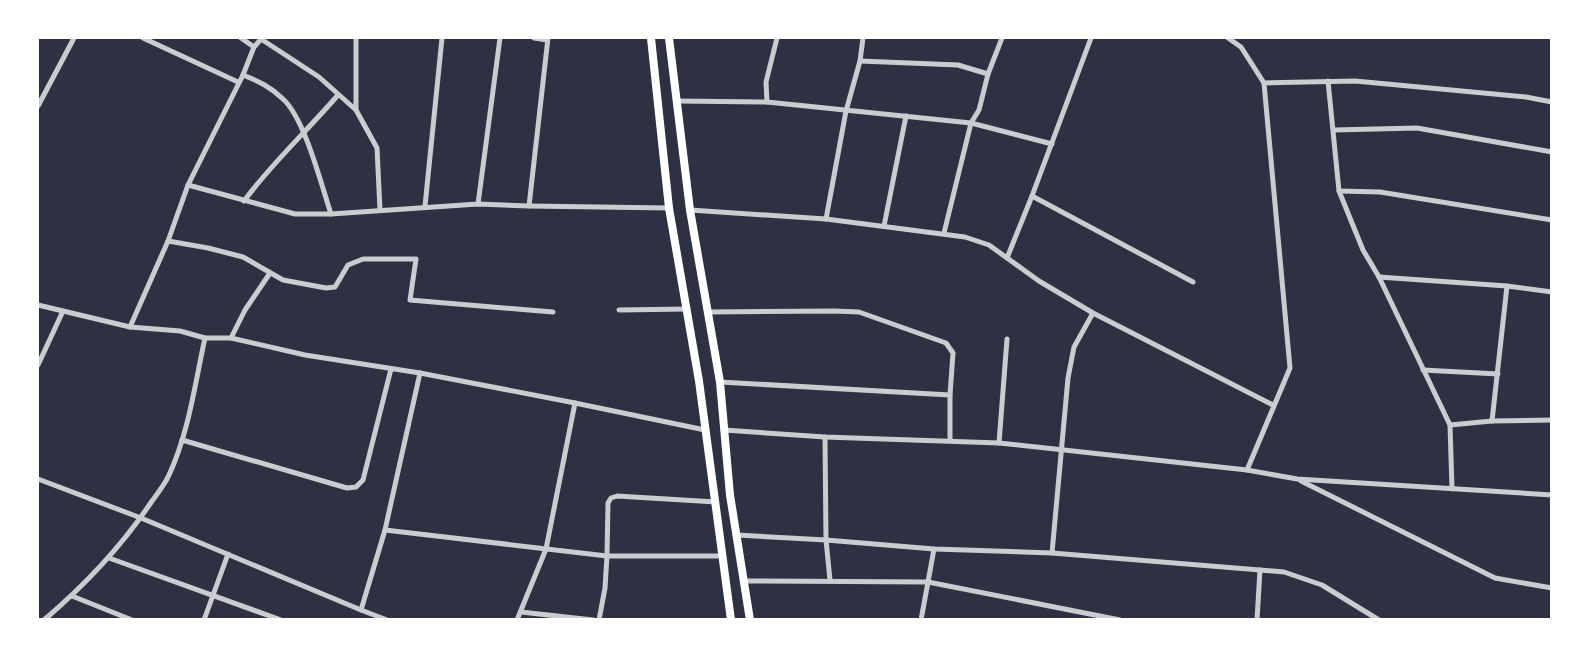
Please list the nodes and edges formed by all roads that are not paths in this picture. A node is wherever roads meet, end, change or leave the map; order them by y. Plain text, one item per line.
1 (74, 38) edge
2 (143, 38) edge
3 (242, 38) edge
4 (262, 38) edge
5 (356, 38) edge
6 (442, 38) edge
7 (500, 38) edge
8 (534, 38) edge
9 (651, 38) edge
10 (669, 38) edge
11 (777, 38) edge
12 (863, 38) edge
13 (1002, 38) edge
14 (1091, 38) edge
15 (1228, 38) edge
16 (547, 39) edge
17 (254, 46) junction
18 (860, 61) junction
19 (988, 74) junction
20 (243, 75) junction
21 (1328, 81) junction
22 (238, 82) junction
23 (1264, 83) junction
24 (338, 95) junction
25 (677, 101) junction
26 (767, 102) junction
27 (1551, 102) edge
28 (38, 106) edge
29 (356, 110) junction
30 (846, 111) junction
31 (906, 116) junction
32 (971, 123) junction
33 (1334, 130) junction
34 (303, 135) junction
35 (1052, 144) junction
36 (1551, 152) edge
37 (188, 185) junction
38 (1339, 191) junction
39 (1032, 196) junction
40 (244, 201) junction
41 (478, 204) junction
42 (424, 206) junction
43 (529, 206) junction
44 (669, 208) junction
45 (380, 210) junction
46 (690, 210) junction
47 (331, 214) junction
48 (826, 219) junction
49 (1551, 220) edge
50 (884, 225) junction
51 (944, 233) junction
52 (168, 241) junction
53 (1007, 258) junction
54 (270, 273) junction
55 (1379, 277) junction
56 (1193, 282) dead end
57 (1507, 286) junction
58 (1551, 292) edge
59 (38, 304) edge
60 (687, 309) junction
61 (619, 310) dead end
62 (63, 311) junction
63 (553, 312) dead end
64 (709, 312) junction
65 (1092, 313) junction
66 (130, 327) junction
67 (205, 338) junction
68 (231, 338) junction
69 (1007, 339) dead end
70 (38, 365) edge
71 (391, 369) junction
72 (1422, 370) junction
73 (420, 373) junction
74 (1498, 374) junction
75 (720, 382) junction
76 (950, 395) junction
77 (575, 403) junction
78 (1273, 405) junction
79 (1551, 420) edge
80 (1492, 422) junction
81 (1450, 425) junction
82 (705, 430) junction
83 (723, 430) junction
84 (825, 437) junction
85 (182, 440) junction
86 (950, 440) junction
87 (999, 443) junction
88 (1062, 452) junction
89 (1247, 470) junction
90 (38, 479) edge
91 (1297, 479) junction
92 (1452, 489) junction
93 (1551, 495) edge
94 (716, 502) junction
95 (141, 518) junction
96 (385, 530) junction
97 (737, 535) junction
98 (826, 540) junction
99 (546, 549) junction
100 (934, 549) junction
101 (1052, 553) junction
102 (228, 554) junction
103 (607, 556) junction
104 (722, 556) junction
105 (109, 558) junction
106 (1260, 570) junction
107 (830, 580) junction
108 (743, 581) junction
109 (928, 582) junction
110 (1551, 588) edge
111 (72, 596) junction
112 (213, 596) junction
113 (361, 610) junction
114 (521, 612) junction
115 (44, 620) edge
116 (132, 620) edge
117 (204, 620) edge
118 (281, 620) edge
119 (387, 620) edge
120 (517, 620) edge
121 (593, 620) edge
122 (599, 620) edge
123 (731, 620) edge
124 (750, 620) edge
125 (921, 620) edge
126 (1120, 620) edge
127 (1257, 620) edge
128 (1379, 620) edge

1 - 28 street
2 - 22 street
3 - 17 street
4 - 17 street
4 - 24 street
5 - 29 street
6 - 42 street
7 - 41 street
8 - 16 street
9 - 44 main road
10 - 25 main road
11 - 26 street
12 - 18 street
13 - 19 street
14 - 35 street
15 - 23 street
16 - 43 street
17 - 20 street
18 - 19 street
18 - 30 street
19 - 32 street
20 - 22 street
20 - 34 street
21 - 23 street
21 - 27 street
21 - 33 street
22 - 37 street
23 - 78 street
24 - 29 street
24 - 34 street
25 - 26 street
25 - 46 main road
26 - 30 street
29 - 45 street
30 - 31 street
30 - 48 street
31 - 32 street
31 - 50 street
32 - 35 street
32 - 51 street
33 - 36 street
33 - 38 street
34 - 40 street
34 - 47 street
35 - 39 street
37 - 40 street
37 - 52 street
38 - 49 street
38 - 55 street
39 - 53 street
39 - 56 street
40 - 47 street
41 - 42 street
41 - 43 street
42 - 45 street
43 - 44 street
44 - 60 main road
45 - 47 street
46 - 48 street
46 - 64 main road
48 - 50 street
50 - 51 street
51 - 53 street
52 - 54 street
52 - 66 street
53 - 65 street
54 - 63 street
54 - 68 street
55 - 57 street
55 - 72 street
57 - 58 street
57 - 74 street
59 - 62 street
60 - 61 street
60 - 82 main road
62 - 66 street
62 - 70 street
64 - 75 main road
64 - 76 street
65 - 78 street
65 - 88 street
66 - 67 street
67 - 68 street
67 - 85 street
68 - 71 street
69 - 87 street
71 - 73 street
71 - 85 street
72 - 74 street
72 - 81 street
73 - 77 street
73 - 96 street
74 - 80 street
75 - 76 street
75 - 83 main road
76 - 86 street
77 - 82 street
77 - 99 street
78 - 89 street
79 - 80 street
80 - 81 street
81 - 92 street
82 - 94 main road
83 - 84 street
83 - 97 main road
84 - 86 street
84 - 98 street
85 - 95 street
86 - 87 street
87 - 88 street
88 - 89 street
88 - 101 street
89 - 91 street
90 - 95 street
91 - 92 street
91 - 110 street
92 - 93 street
94 - 103 street
94 - 104 main road
95 - 102 street
95 - 105 street
96 - 99 street
96 - 113 street
97 - 98 street
97 - 108 main road
98 - 100 street
98 - 107 street
99 - 103 street
99 - 114 street
100 - 101 street
100 - 109 street
101 - 106 street
102 - 112 street
102 - 113 street
103 - 104 street
103 - 122 street
104 - 123 main road
105 - 111 street
105 - 112 street
106 - 127 street
106 - 128 street
107 - 108 street
107 - 109 street
108 - 124 main road
109 - 125 street
109 - 126 street
111 - 115 street
111 - 116 street
112 - 117 street
112 - 118 street
113 - 119 street
114 - 120 street
114 - 121 street

